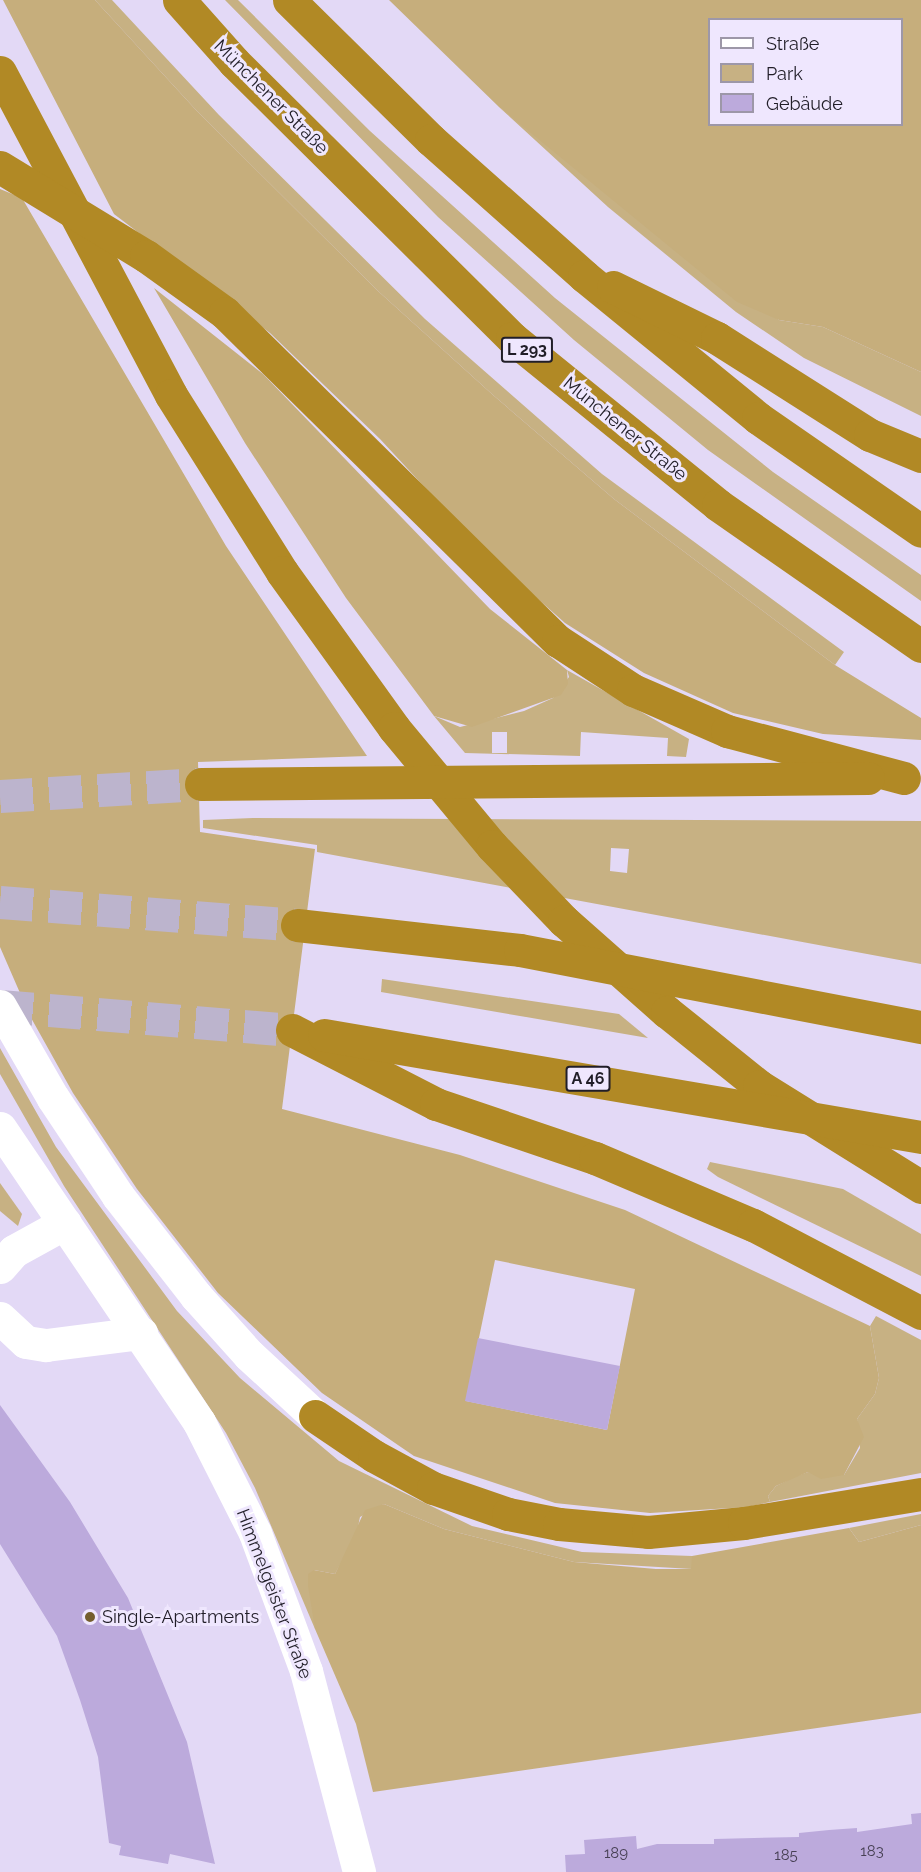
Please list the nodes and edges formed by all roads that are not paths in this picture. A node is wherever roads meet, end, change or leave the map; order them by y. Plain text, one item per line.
1 (179, 0) edge
2 (289, 0) edge
3 (0, 72) edge
4 (0, 167) edge
5 (584, 276) junction
6 (921, 456) edge
7 (921, 531) edge
8 (921, 646) edge
9 (913, 778) edge
10 (201, 784) tunnel mouth
11 (297, 925) tunnel mouth
12 (0, 1006) edge
13 (921, 1027) edge
14 (0, 1128) edge
15 (921, 1137) edge
16 (921, 1187) edge
17 (65, 1223) junction
18 (0, 1267) edge
19 (921, 1313) edge
20 (0, 1318) edge
21 (141, 1333) junction
22 (315, 1416) joint
23 (921, 1494) edge
24 (359, 1872) edge

1 - 8 highway, Münchener Straße / L 293
2 - 5 highway
3 - 16 highway
4 - 9 highway
5 - 6 highway
5 - 7 highway
9 - 10 highway
11 - 13 highway
12 - 22 street
14 - 17 street, Himmelgeister Straße
15 - 19 highway, A 46
17 - 18 street
17 - 21 street, Himmelgeister Straße
20 - 21 street
21 - 24 street, Himmelgeister Straße
22 - 23 highway

